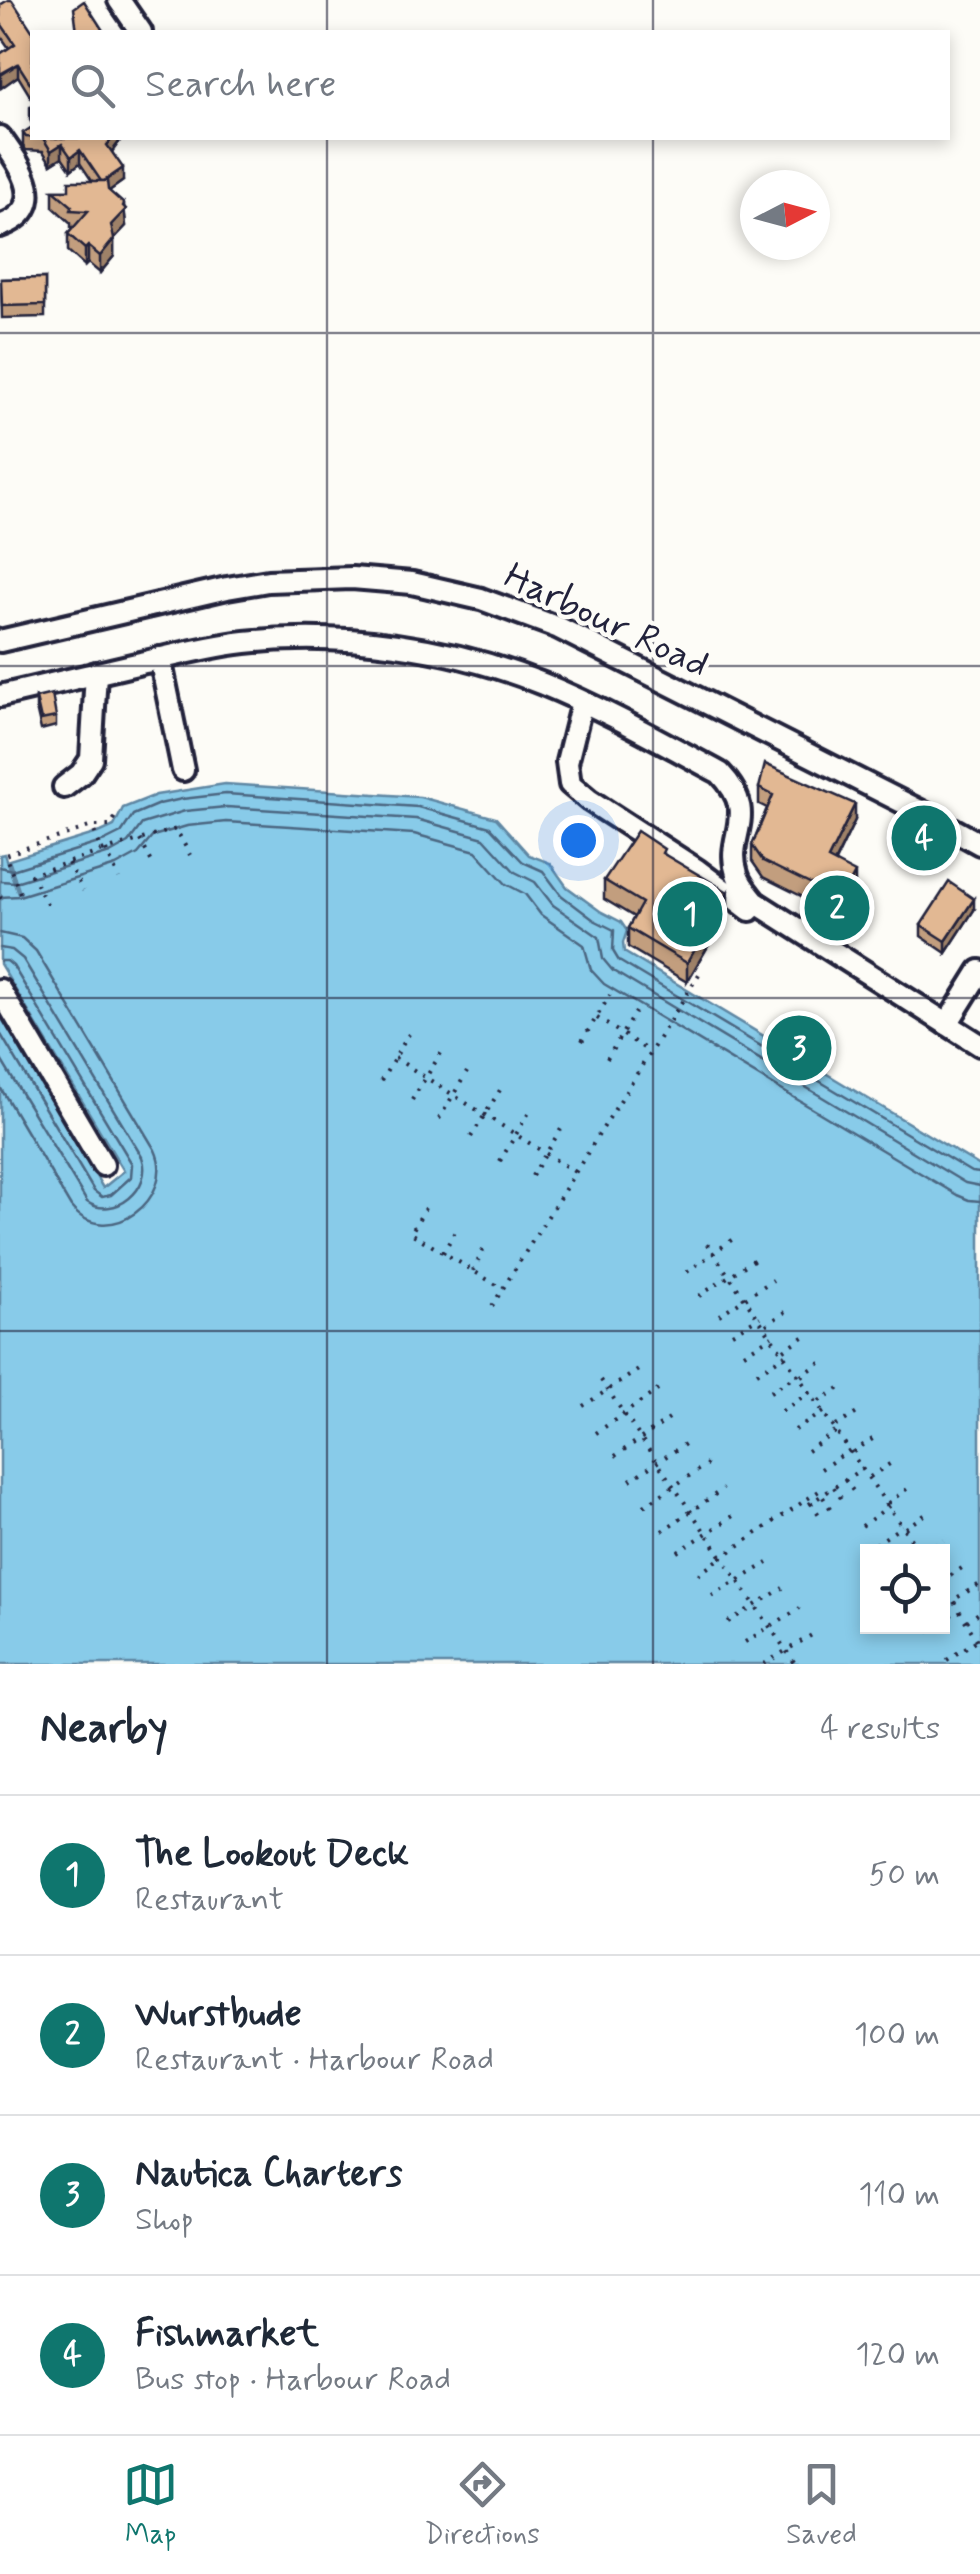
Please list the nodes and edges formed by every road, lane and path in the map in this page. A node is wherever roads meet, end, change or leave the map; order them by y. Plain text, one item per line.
1 (118, 0) edge
2 (140, 30) edge
3 (0, 137) edge
4 (0, 226) edge
5 (0, 641) edge
6 (160, 658) junction
7 (96, 673) junction
8 (0, 696) edge
9 (582, 702) junction
10 (184, 770) dead end
11 (64, 787) dead end
12 (118, 812) dead end
13 (92, 826) junction
14 (140, 840) junction
15 (980, 844) edge
16 (104, 851) junction
17 (190, 855) dead end
18 (68, 863) junction
19 (154, 866) dead end
20 (119, 879) dead end
21 (83, 891) dead end
22 (20, 893) dead end
23 (47, 904) dead end
24 (750, 910) dead end
25 (701, 971) dead end
26 (980, 972) edge
27 (0, 990) edge
28 (610, 995) dead end
29 (635, 1012) dead end
30 (596, 1018) junction
31 (947, 1024) junction
32 (409, 1034) dead end
33 (582, 1042) dead end
34 (980, 1045) edge
35 (650, 1052) junction
36 (441, 1054) dead end
37 (395, 1058) junction
38 (606, 1059) dead end
39 (467, 1072) dead end
40 (381, 1081) dead end
41 (500, 1090) dead end
42 (412, 1100) dead end
43 (530, 1111) dead end
44 (439, 1119) dead end
45 (561, 1129) dead end
46 (471, 1137) dead end
47 (500, 1162) dead end
48 (103, 1165) dead end
49 (575, 1172) junction
50 (532, 1176) dead end
51 (425, 1208) dead end
52 (458, 1228) dead end
53 (737, 1236) dead end
54 (707, 1244) dead end
55 (484, 1248) dead end
56 (444, 1252) junction
57 (758, 1257) dead end
58 (473, 1271) junction
59 (687, 1272) dead end
60 (773, 1280) dead end
61 (502, 1289) junction
62 (699, 1296) dead end
63 (492, 1306) dead end
64 (787, 1311) dead end
65 (719, 1315) dead end
66 (760, 1317) junction
67 (766, 1325) junction
68 (732, 1333) dead end
69 (772, 1336) junction
70 (805, 1336) dead end
71 (744, 1352) dead end
72 (784, 1353) junction
73 (822, 1362) dead end
74 (643, 1367) dead end
75 (757, 1373) dead end
76 (800, 1376) junction
77 (601, 1380) dead end
78 (840, 1388) dead end
79 (608, 1390) junction
80 (658, 1390) dead end
81 (770, 1392) dead end
82 (810, 1392) junction
83 (818, 1402) junction
84 (583, 1406) dead end
85 (782, 1411) dead end
86 (824, 1412) junction
87 (857, 1412) dead end
88 (674, 1415) dead end
89 (836, 1429) junction
90 (795, 1430) dead end
91 (596, 1433) dead end
92 (874, 1438) dead end
93 (690, 1440) dead end
94 (807, 1451) dead end
95 (851, 1451) junction
96 (615, 1456) dead end
97 (891, 1463) dead end
98 (707, 1464) dead end
99 (863, 1468) junction
100 (821, 1469) dead end
101 (869, 1477) junction
102 (630, 1480) dead end
103 (845, 1480) junction
104 (834, 1488) junction
105 (908, 1488) dead end
106 (723, 1489) dead end
107 (856, 1495) dead end
108 (822, 1496) junction
109 (844, 1503) dead end
110 (888, 1505) junction
111 (644, 1506) dead end
112 (832, 1511) dead end
113 (736, 1514) dead end
114 (926, 1514) dead end
115 (822, 1519) dead end
116 (862, 1526) dead end
117 (903, 1527) junction
118 (662, 1531) dead end
119 (944, 1540) dead end
120 (876, 1544) dead end
121 (914, 1544) edge
122 (937, 1544) edge
123 (678, 1552) dead end
124 (722, 1557) junction
125 (768, 1563) dead end
126 (962, 1568) dead end
127 (695, 1577) dead end
128 (950, 1578) edge
129 (980, 1584) edge
130 (783, 1588) dead end
131 (950, 1595) edge
132 (712, 1596) dead end
133 (953, 1600) junction
134 (800, 1608) dead end
135 (958, 1610) junction
136 (980, 1612) edge
137 (950, 1616) edge
138 (728, 1622) dead end
139 (966, 1622) junction
140 (815, 1633) dead end
141 (979, 1639) edge
142 (745, 1642) dead end
143 (947, 1660) dead end
144 (794, 1662) edge
145 (764, 1664) edge

1 - 2 street
3 - 4 street
5 - 15 street, Harbour Road
6 - 7 street
6 - 9 street
6 - 10 street
7 - 8 street
7 - 11 street
9 - 24 street
9 - 31 street
12 - 13 path
13 - 16 path
13 - 22 path
14 - 16 path
14 - 17 path
14 - 19 path
16 - 18 path
16 - 20 path
18 - 21 path
18 - 23 path
25 - 35 path
26 - 31 street
27 - 48 street
28 - 30 path
29 - 38 path
30 - 33 path
30 - 35 path
31 - 34 street
32 - 37 path
35 - 49 path
36 - 42 path
37 - 40 path
37 - 49 path
39 - 44 path
41 - 46 path
43 - 47 path
45 - 50 path
49 - 61 path
51 - 56 path
52 - 56 path
53 - 59 path
54 - 66 path
55 - 58 path
56 - 58 path
57 - 62 path
58 - 61 path
60 - 65 path
61 - 63 path
64 - 67 path
66 - 67 path
66 - 68 path
67 - 69 path
69 - 71 path
69 - 72 path
70 - 72 path
72 - 75 path
72 - 76 path
73 - 76 path
74 - 79 path
76 - 81 path
76 - 82 path
77 - 79 path
78 - 83 path
79 - 84 path
79 - 124 path
80 - 91 path
82 - 83 path
82 - 85 path
83 - 86 path
86 - 89 path
86 - 90 path
87 - 89 path
88 - 96 path
89 - 94 path
89 - 95 path
92 - 95 path
93 - 102 path
95 - 99 path
95 - 100 path
97 - 101 path
98 - 111 path
99 - 101 path
99 - 103 path
101 - 110 path
103 - 104 path
103 - 107 path
104 - 108 path
104 - 109 path
105 - 110 path
106 - 118 path
108 - 112 path
108 - 115 path
108 - 124 path
110 - 116 path
110 - 117 path
113 - 123 path
114 - 117 path
117 - 120 path
117 - 121 path
119 - 122 path
124 - 127 path
124 - 144 path
125 - 132 path
126 - 128 path
129 - 133 path
130 - 138 path
131 - 133 path
133 - 135 path
134 - 142 path
135 - 137 path
135 - 139 path
136 - 139 path
139 - 141 path
140 - 145 path
141 - 143 path

